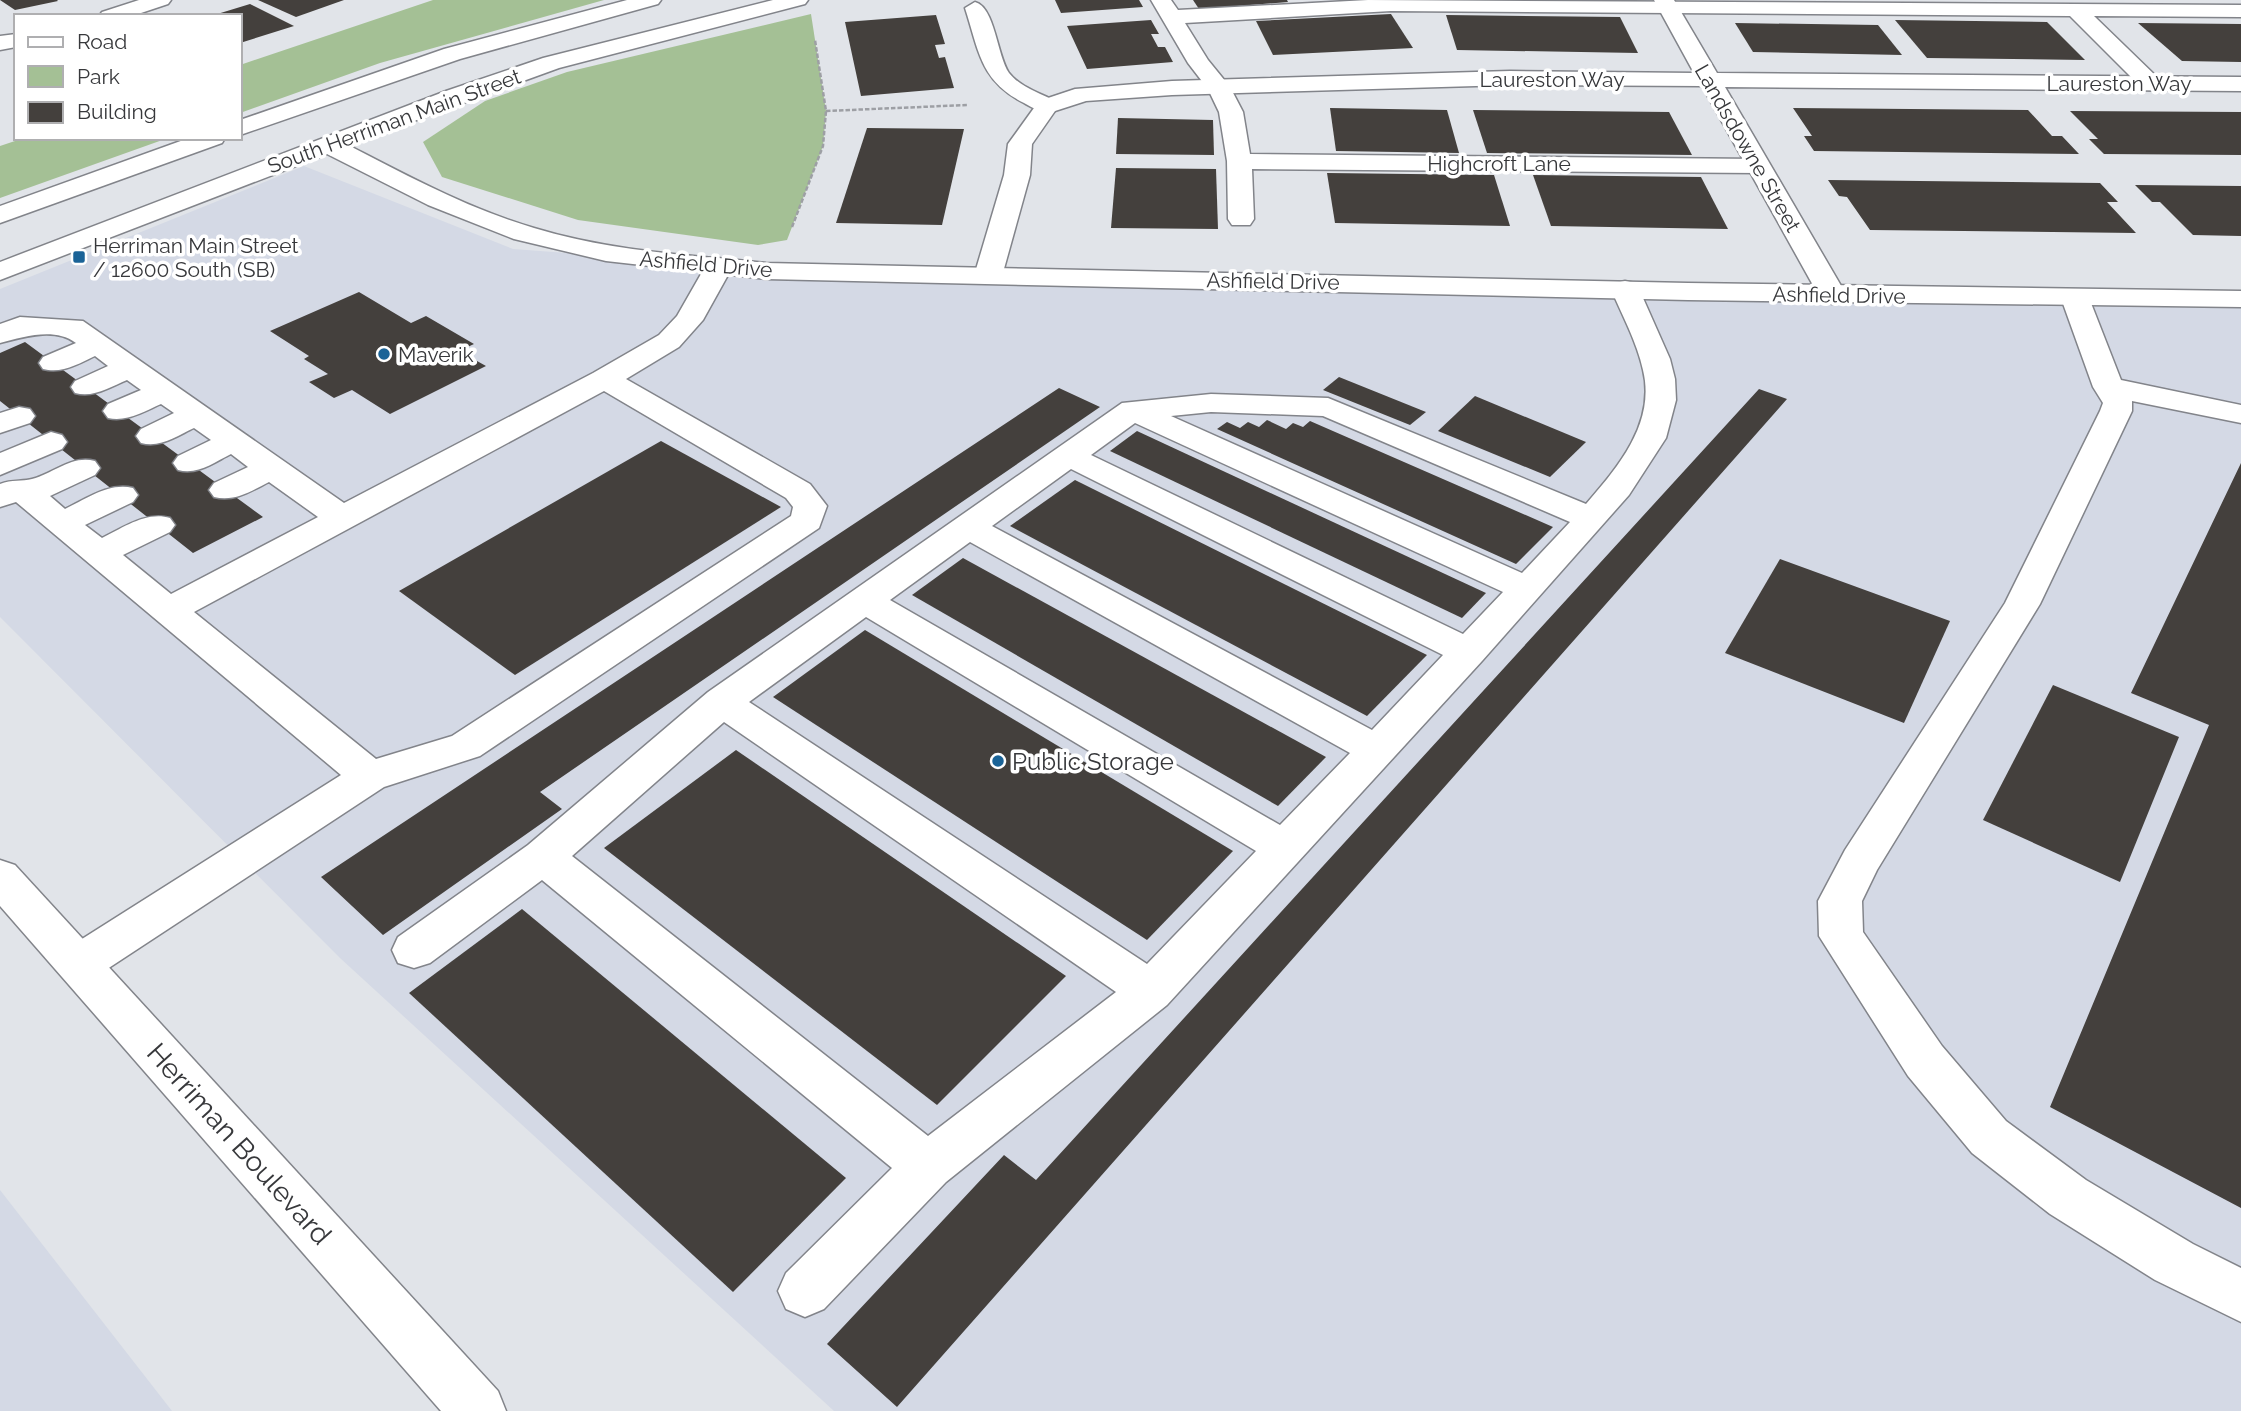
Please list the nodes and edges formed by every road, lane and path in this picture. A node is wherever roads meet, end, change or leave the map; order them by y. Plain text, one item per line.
1 (162, 0) edge
2 (651, 0) edge
3 (799, 0) edge
4 (1666, 5) edge
5 (975, 8) dead end
6 (1166, 9) edge
7 (2077, 11) junction
8 (2241, 11) edge
9 (116, 14) edge
10 (813, 28) dead end
11 (1710, 81) junction
12 (2150, 83) junction
13 (2241, 85) edge
14 (1219, 87) junction
15 (1047, 106) junction
16 (979, 107) dead end
17 (826, 111) junction
18 (242, 127) edge
19 (207, 140) edge
20 (327, 144) junction
21 (1239, 161) junction
22 (1758, 166) junction
23 (0, 215) edge
24 (1241, 219) dead end
25 (792, 228) dead end
26 (719, 266) junction
27 (0, 272) edge
28 (988, 276) junction
29 (1625, 289) junction
30 (1833, 296) junction
31 (2074, 298) junction
32 (2241, 299) edge
33 (0, 334) edge
34 (98, 344) junction
35 (54, 363) dead end
36 (130, 368) junction
37 (604, 379) junction
38 (86, 387) dead end
39 (2108, 387) junction
40 (164, 391) junction
41 (1133, 410) junction
42 (119, 411) dead end
43 (2241, 414) edge
44 (196, 415) junction
45 (152, 436) dead end
46 (233, 441) junction
47 (51, 442) dead end
48 (1069, 456) junction
49 (189, 463) dead end
50 (84, 468) dead end
51 (271, 468) junction
52 (9, 483) edge
53 (226, 490) dead end
54 (121, 495) dead end
55 (342, 519) junction
56 (1592, 519) junction
57 (62, 523) junction
58 (158, 525) dead end
59 (968, 527) junction
60 (100, 553) junction
61 (1527, 589) junction
62 (865, 601) junction
63 (169, 611) junction
64 (1469, 652) junction
65 (722, 702) junction
66 (1377, 750) junction
67 (370, 776) junction
68 (1284, 848) junction
69 (543, 857) junction
70 (0, 877) edge
71 (414, 950) dead end
72 (79, 964) junction
73 (1151, 991) junction
74 (928, 1166) junction
75 (806, 1290) dead end
76 (2241, 1296) edge
77 (478, 1411) edge

1 - 9 street
2 - 18 street, South Herriman Main Street
3 - 20 street, South Herriman Main Street
4 - 6 street
4 - 7 street
4 - 11 street, Landsdowne Street
5 - 15 street
6 - 14 street
7 - 8 street
7 - 12 street
10 - 17 path
11 - 12 street, Laureston Way
11 - 14 street, Laureston Way
11 - 22 street, Landsdowne Street
12 - 13 street, Laureston Way
14 - 15 street, Laureston Way
14 - 21 street
15 - 28 street
16 - 17 path
17 - 25 path
19 - 23 street
20 - 26 street, Ashfield Drive
20 - 27 street, South Herriman Main Street
21 - 22 street, Highcroft Lane
21 - 24 street
22 - 30 street, Landsdowne Street
26 - 28 street, Ashfield Drive
26 - 37 street
28 - 29 street, Ashfield Drive
29 - 30 street, Ashfield Drive
29 - 56 street
30 - 31 street, Ashfield Drive
31 - 32 street, Ashfield Drive
31 - 39 street
33 - 34 street
34 - 35 street
34 - 36 street
36 - 38 street
36 - 40 street
37 - 55 street
37 - 67 street
39 - 43 street
39 - 76 street
40 - 42 street
40 - 44 street
41 - 48 street
41 - 56 street
41 - 61 street
44 - 45 street
44 - 46 street
46 - 49 street
46 - 51 street
47 - 52 street
48 - 59 street
48 - 64 street
50 - 52 street
51 - 53 street
51 - 55 street
52 - 57 street
54 - 57 street
55 - 63 street
56 - 61 street
57 - 60 street
58 - 60 street
59 - 62 street
59 - 66 street
60 - 63 street
61 - 64 street
62 - 65 street
62 - 68 street
63 - 67 street
64 - 66 street
65 - 69 street
65 - 73 street
66 - 68 street
67 - 72 street
68 - 73 street
69 - 71 street
69 - 74 street
70 - 72 street, Herriman Boulevard
72 - 77 street, Herriman Boulevard
73 - 74 street
74 - 75 street

